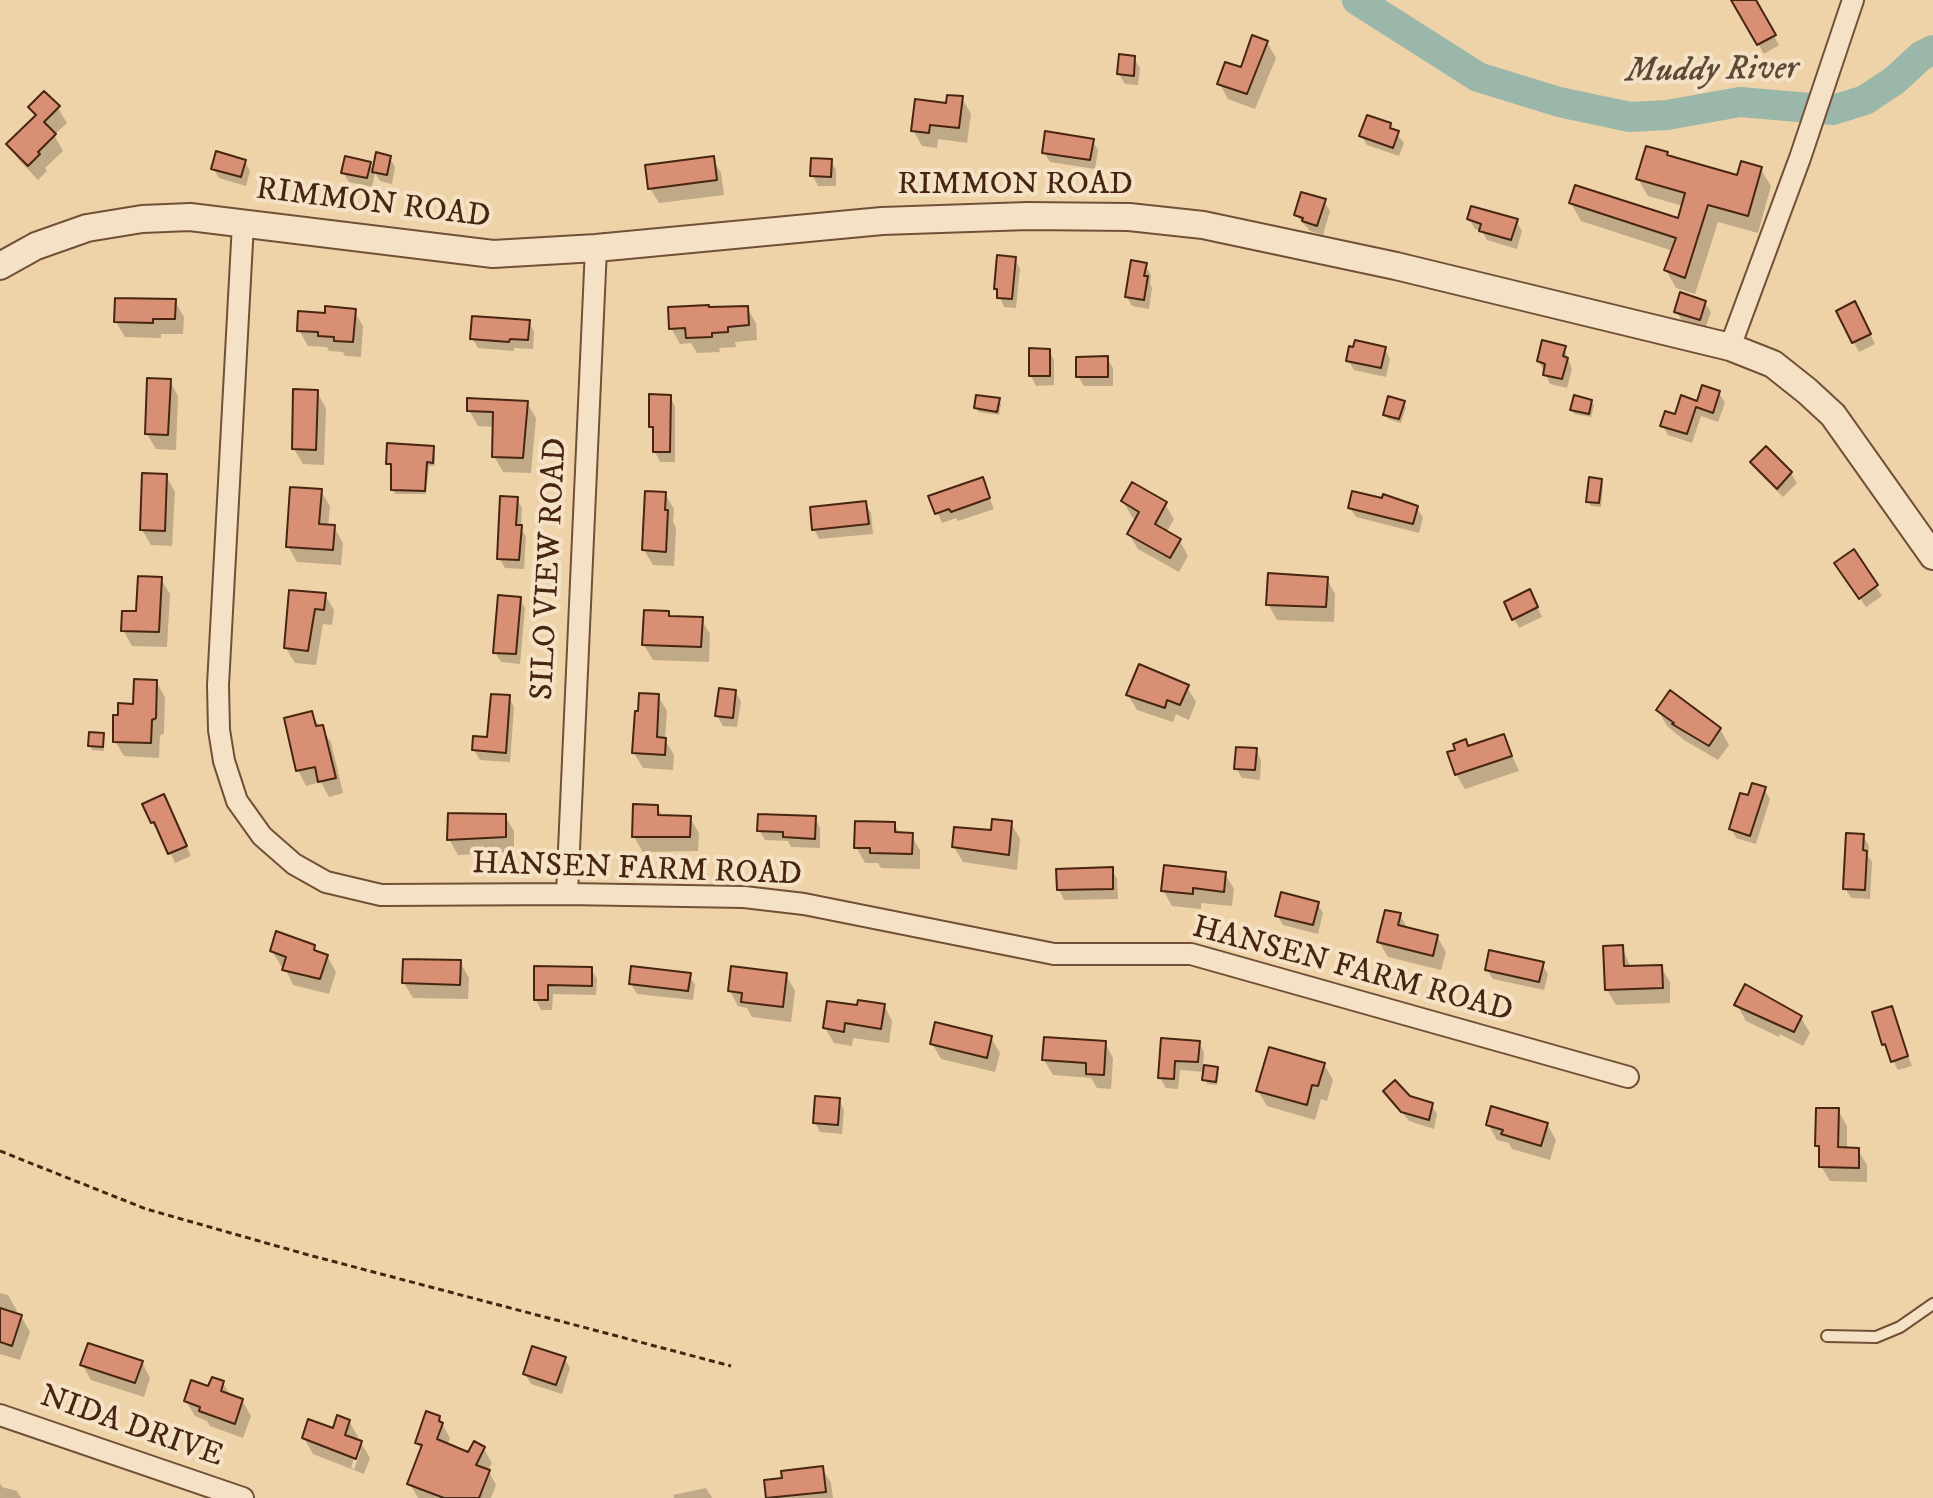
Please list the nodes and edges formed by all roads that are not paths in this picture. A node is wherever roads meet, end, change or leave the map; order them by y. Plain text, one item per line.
1 (1853, 0) edge
2 (243, 224) junction
3 (596, 248) junction
4 (0, 266) edge
5 (1730, 347) junction
6 (1933, 556) edge
7 (567, 894) junction
8 (1628, 1077) dead end
9 (1933, 1304) edge
10 (1827, 1336) dead end
11 (0, 1415) edge
12 (243, 1498) edge

1 - 5 street
2 - 3 street, RIMMON ROAD
2 - 4 street, RIMMON ROAD
2 - 7 street, HANSEN FARM ROAD
3 - 5 street, RIMMON ROAD
3 - 7 street, SILO VIEW ROAD
5 - 6 street, RIMMON ROAD
7 - 8 street, HANSEN FARM ROAD
9 - 10 lane
11 - 12 street, NIDA DRIVE

